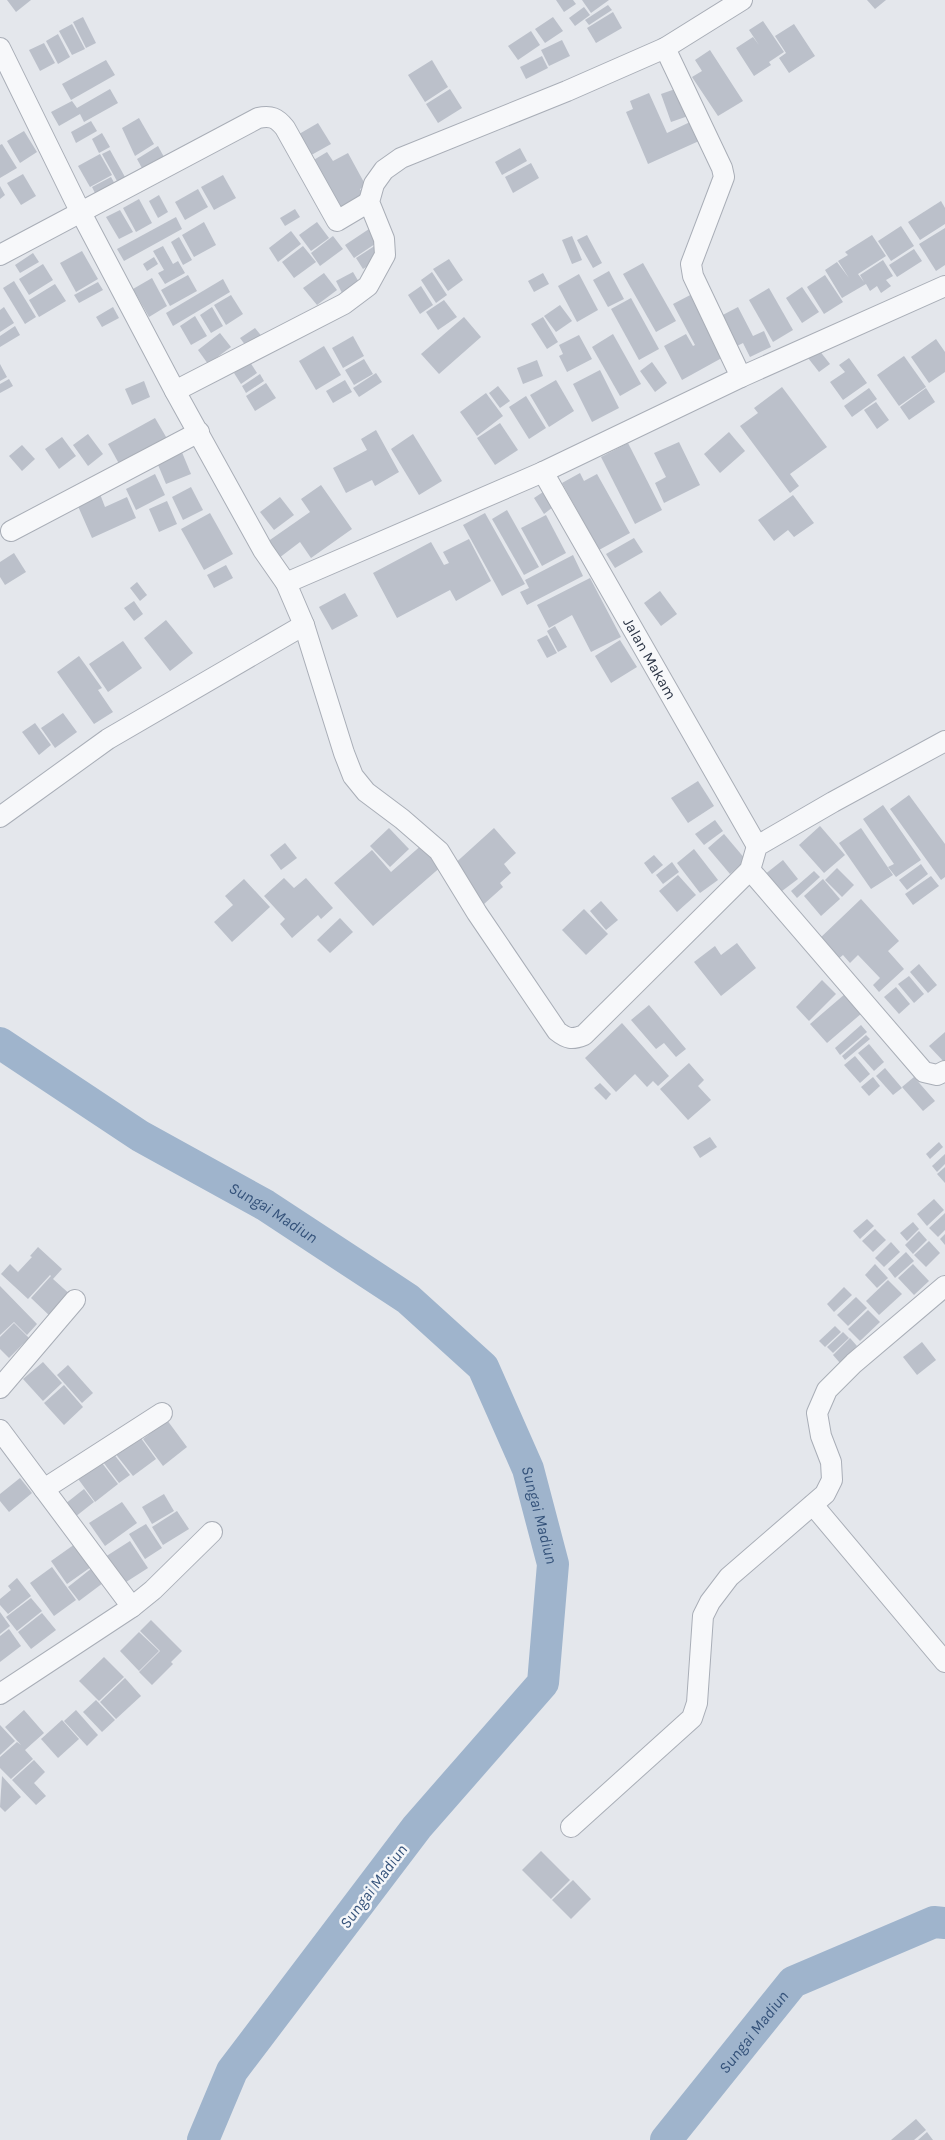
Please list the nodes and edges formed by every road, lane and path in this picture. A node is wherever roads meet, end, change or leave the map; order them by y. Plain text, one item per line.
1 (742, 0) edge
2 (0, 48) edge
3 (665, 48) junction
4 (369, 202) junction
5 (80, 211) junction
6 (0, 255) edge
7 (945, 286) edge
8 (742, 377) junction
9 (175, 391) junction
10 (199, 432) junction
11 (543, 472) junction
12 (11, 531) dead end
13 (286, 583) junction
14 (304, 625) junction
15 (945, 742) edge
16 (0, 818) edge
17 (757, 846) junction
18 (750, 870) junction
19 (945, 1071) edge
20 (945, 1286) edge
21 (75, 1300) dead end
22 (0, 1388) edge
23 (162, 1413) dead end
24 (0, 1430) edge
25 (44, 1489) junction
26 (813, 1505) junction
27 (212, 1532) dead end
28 (132, 1607) junction
29 (945, 1662) edge
30 (0, 1694) edge
31 (571, 1827) dead end

1 - 3 street
2 - 5 street
3 - 4 street
3 - 8 street
4 - 5 street
4 - 9 street
5 - 6 street
5 - 9 street
7 - 8 street
8 - 11 street
9 - 10 street
10 - 12 street
10 - 13 street
11 - 13 street
11 - 17 street, Jalan Makam
13 - 14 street
14 - 16 street
14 - 18 street
15 - 17 street
17 - 18 street
18 - 19 street
20 - 26 street
21 - 22 street
23 - 25 street
24 - 25 street
25 - 28 street
26 - 29 street
26 - 31 street
27 - 28 street
28 - 30 street

